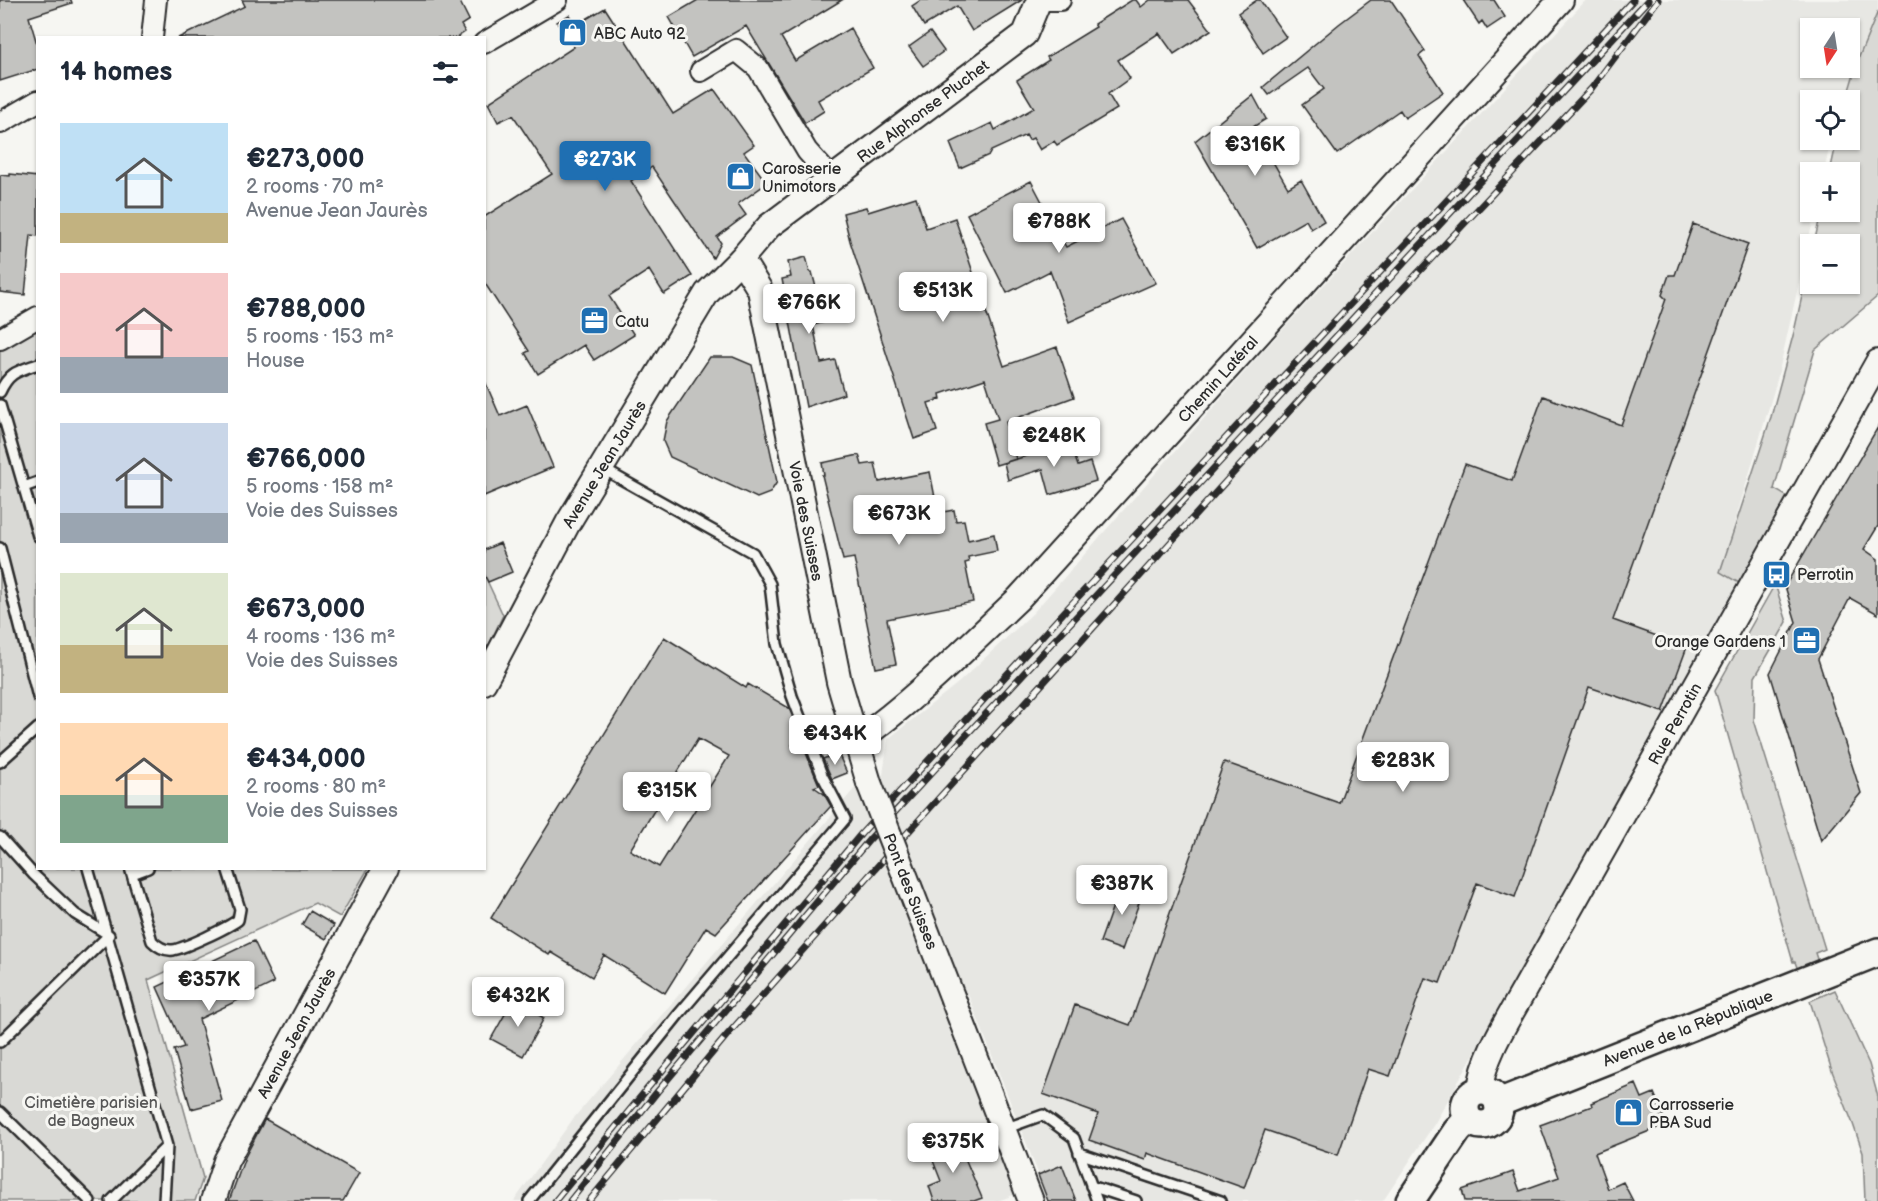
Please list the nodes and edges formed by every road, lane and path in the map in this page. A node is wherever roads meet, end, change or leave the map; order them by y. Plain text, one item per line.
1 (156, 0) edge
2 (557, 0) edge
3 (1040, 0) edge
4 (1060, 0) edge
5 (1561, 0) edge
6 (152, 36) edge
7 (486, 42) edge
8 (701, 71) dead end
9 (36, 102) edge
10 (0, 123) edge
11 (831, 179) junction
12 (741, 259) junction
13 (36, 318) edge
14 (0, 339) edge
15 (1878, 362) edge
16 (36, 365) edge
17 (0, 392) edge
18 (0, 405) edge
19 (601, 468) junction
20 (36, 483) edge
21 (24, 487) junction
22 (36, 529) edge
23 (0, 548) edge
24 (486, 678) edge
25 (36, 689) edge
26 (36, 730) edge
27 (857, 741) junction
28 (0, 762) edge
29 (869, 783) joint
30 (0, 837) edge
31 (89, 870) edge
32 (228, 870) edge
33 (385, 870) edge
34 (131, 871) edge
35 (109, 935) junction
36 (1878, 952) edge
37 (0, 1042) edge
38 (1489, 1097) junction
39 (0, 1112) edge
40 (1004, 1129) junction
41 (167, 1146) junction
42 (1079, 1153) junction
43 (1091, 1186) junction
44 (90, 1201) edge
45 (111, 1201) edge
46 (164, 1201) edge
47 (213, 1201) edge
48 (530, 1201) edge
49 (1031, 1201) edge
50 (1097, 1201) edge
51 (1136, 1201) edge
52 (1221, 1201) edge
53 (1410, 1201) edge

1 - 6 street
2 - 7 street
3 - 4 street, Rue Alphonse Pluchet
3 - 11 street, Rue Alphonse Pluchet
5 - 27 street, Chemin Latéral
8 - 11 street
9 - 10 street
11 - 12 street, Rue Alphonse Pluchet
12 - 19 street, Avenue Jean Jaurès
12 - 27 street, Voie des Suisses
13 - 14 street
15 - 38 street, Rue Perrotin
16 - 17 lane
18 - 21 lane
19 - 24 street, Avenue Jean Jaurès
19 - 48 lane
20 - 21 lane
21 - 22 lane
23 - 25 lane
26 - 28 lane
27 - 29 street, Voie des Suisses
29 - 40 street, Pont des Suisses, bridge
30 - 35 lane
31 - 35 lane
32 - 34 lane
33 - 47 street, Avenue Jean Jaurès
35 - 37 lane
35 - 41 lane
36 - 38 main road, Avenue de la République
38 - 53 main road
39 - 44 lane
40 - 42 lane
40 - 49 street, Pont des Suisses
41 - 45 lane
41 - 46 lane
42 - 43 lane
42 - 52 lane
43 - 50 lane
43 - 51 lane

